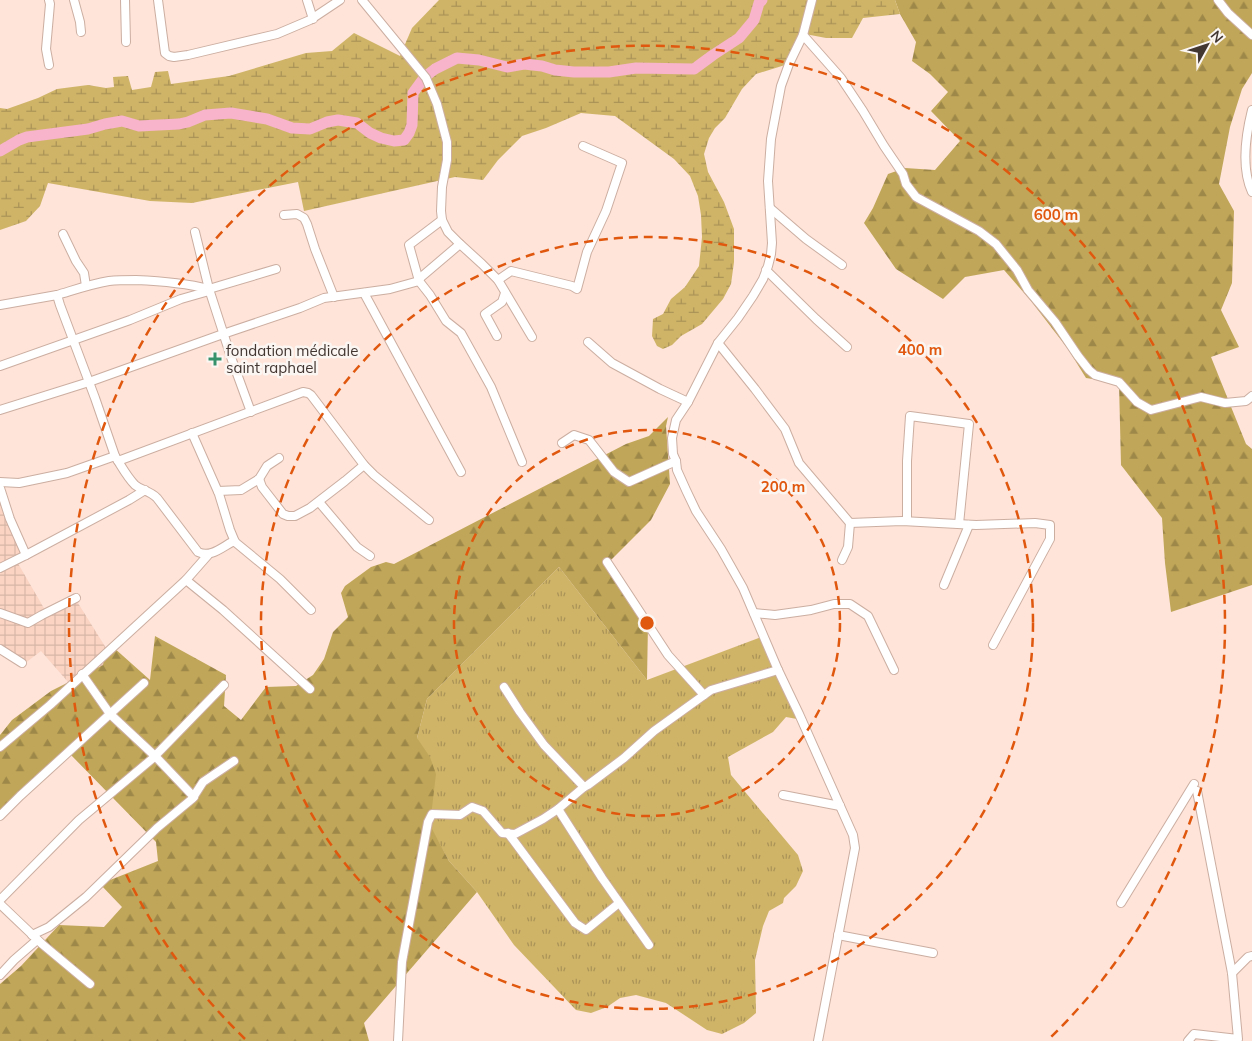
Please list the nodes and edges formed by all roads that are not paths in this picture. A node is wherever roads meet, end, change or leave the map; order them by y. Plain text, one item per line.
1 (49, 0) edge
2 (74, 0) edge
3 (126, 0) edge
4 (158, 0) edge
5 (307, 0) edge
6 (340, 0) edge
7 (362, 0) edge
8 (812, 0) edge
9 (1218, 0) edge
10 (313, 19) junction
11 (81, 32) dead end
12 (1252, 35) edge
13 (803, 36) junction
14 (126, 42) dead end
15 (49, 65) dead end
16 (1252, 110) edge
17 (583, 146) dead end
18 (1252, 192) edge
19 (770, 208) junction
20 (284, 214) dead end
21 (442, 220) junction
22 (195, 232) dead end
23 (63, 234) dead end
24 (460, 244) junction
25 (842, 265) dead end
26 (276, 269) dead end
27 (766, 270) junction
28 (498, 280) junction
29 (419, 281) junction
30 (86, 286) junction
31 (209, 290) junction
32 (364, 293) junction
33 (505, 293) junction
34 (57, 295) junction
35 (334, 297) junction
36 (0, 304) edge
37 (223, 334) junction
38 (497, 336) dead end
39 (532, 337) dead end
40 (74, 341) junction
41 (588, 342) dead end
42 (718, 343) junction
43 (847, 347) dead end
44 (0, 366) edge
45 (89, 382) junction
46 (1252, 396) edge
47 (688, 402) junction
48 (0, 410) edge
49 (251, 412) junction
50 (192, 434) junction
51 (562, 444) dead end
52 (116, 458) junction
53 (279, 458) dead end
54 (676, 461) junction
55 (522, 462) dead end
56 (364, 465) junction
57 (461, 472) dead end
58 (259, 479) junction
59 (0, 482) edge
60 (0, 488) edge
61 (145, 490) junction
62 (218, 491) junction
63 (319, 502) junction
64 (429, 520) dead end
65 (907, 521) junction
66 (850, 523) junction
67 (959, 524) junction
68 (969, 525) junction
69 (235, 542) junction
70 (26, 555) junction
71 (208, 555) junction
72 (370, 556) dead end
73 (842, 560) dead end
74 (607, 562) dead end
75 (0, 568) edge
76 (186, 580) junction
77 (944, 585) dead end
78 (76, 598) dead end
79 (311, 610) dead end
80 (754, 613) junction
81 (0, 614) edge
82 (993, 645) dead end
83 (0, 649) edge
84 (22, 664) dead end
85 (778, 670) junction
86 (894, 670) dead end
87 (82, 674) junction
88 (144, 683) dead end
89 (224, 685) dead end
90 (504, 687) dead end
91 (310, 690) dead end
92 (704, 695) junction
93 (110, 714) junction
94 (0, 747) edge
95 (155, 756) junction
96 (234, 761) dead end
97 (584, 787) junction
98 (783, 795) dead end
99 (194, 796) junction
100 (840, 806) junction
101 (558, 809) junction
102 (0, 816) edge
103 (508, 833) junction
104 (0, 902) edge
105 (619, 903) junction
106 (1121, 903) dead end
107 (838, 935) junction
108 (35, 937) junction
109 (649, 945) dead end
110 (933, 952) dead end
111 (1252, 956) edge
112 (1232, 973) junction
113 (0, 975) edge
114 (90, 984) dead end
115 (398, 1041) edge
116 (818, 1041) edge
117 (1188, 1041) edge

1 - 15 street
2 - 11 street
3 - 14 street
4 - 10 street
5 - 10 street
6 - 10 street
7 - 21 street
8 - 13 street
9 - 12 street
13 - 19 street
13 - 46 street
16 - 18 street
17 - 28 street
19 - 25 street
19 - 27 street
20 - 35 street
21 - 24 street
21 - 29 street
22 - 31 street
23 - 30 street
24 - 28 street
24 - 29 street
26 - 31 street
27 - 42 street
27 - 43 street
28 - 33 street
29 - 32 street
29 - 55 street
30 - 31 street
30 - 34 street
31 - 37 street
31 - 40 street
32 - 35 street
32 - 57 street
33 - 38 street
33 - 39 street
34 - 36 street
34 - 40 street
35 - 37 street
37 - 45 street
37 - 49 street
40 - 44 street
40 - 45 street
41 - 47 street
42 - 47 street
42 - 66 street
45 - 48 street
45 - 52 street
47 - 54 street
49 - 50 street
49 - 56 street
50 - 52 street
50 - 62 street
51 - 54 street
52 - 59 street
52 - 61 street
53 - 58 street
54 - 80 street
56 - 63 street
56 - 64 street
58 - 62 street
58 - 63 street
60 - 70 street
61 - 70 street
61 - 71 street
62 - 69 street
63 - 72 street
65 - 66 street
65 - 67 street
65 - 67 street
66 - 73 street
67 - 68 street
68 - 77 street
68 - 82 street
69 - 71 street
69 - 79 street
70 - 75 street
71 - 76 street
74 - 92 street
76 - 87 street
76 - 91 street
78 - 81 street
80 - 85 street
80 - 86 street
83 - 84 street
85 - 92 street
85 - 100 street
87 - 93 street
87 - 94 street
88 - 93 street
89 - 95 street
90 - 97 street
92 - 97 street
93 - 95 street
93 - 102 street
95 - 99 street
95 - 104 street
96 - 99 street
97 - 101 street
98 - 100 street
99 - 108 street
100 - 107 street
101 - 103 street
101 - 105 street
103 - 105 street
103 - 115 street
104 - 108 street
105 - 109 street
106 - 112 street
107 - 110 street
107 - 116 street
108 - 113 street
108 - 114 street
111 - 112 street
112 - 117 street

